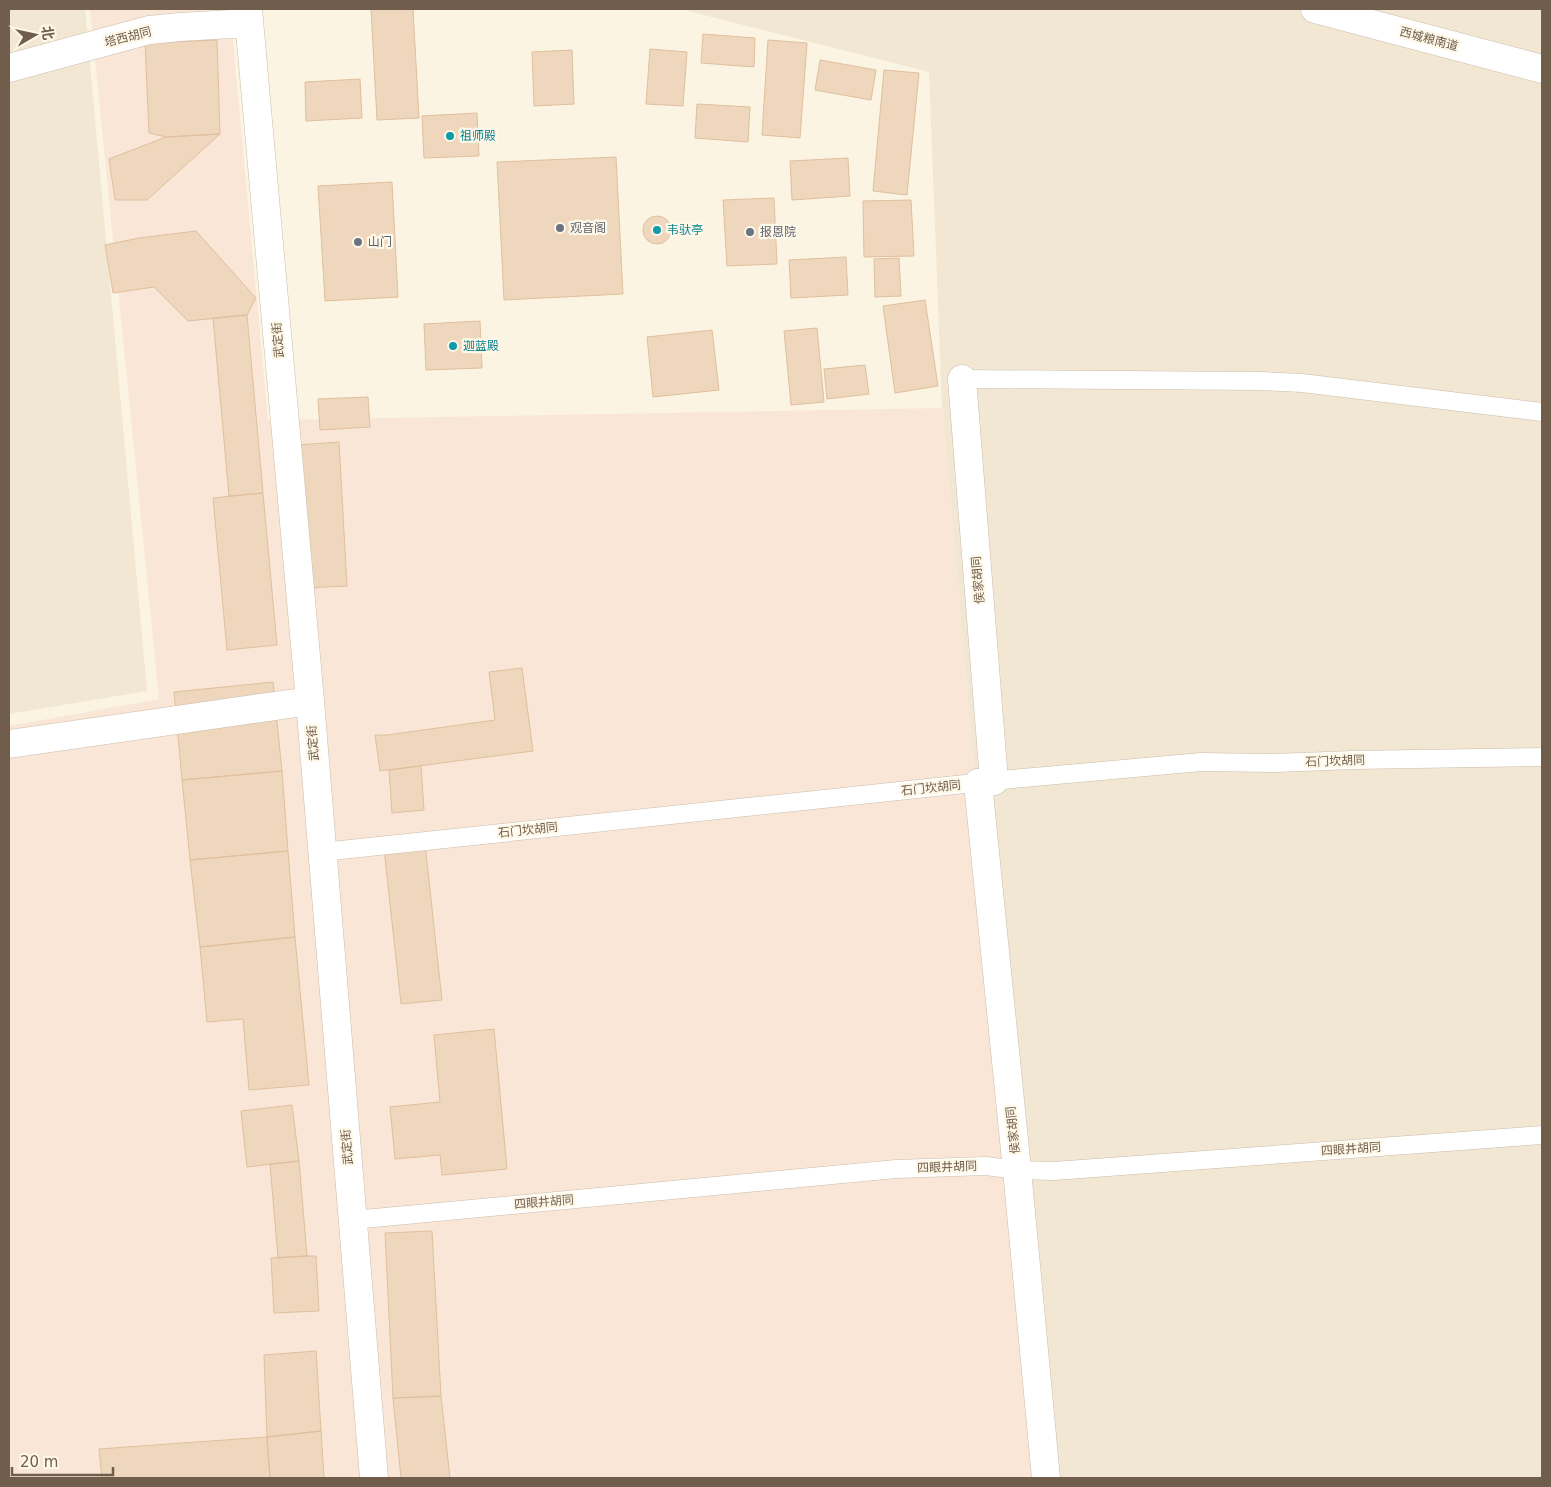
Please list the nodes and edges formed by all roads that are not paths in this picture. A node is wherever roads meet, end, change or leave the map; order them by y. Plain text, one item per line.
1 (1315, 9) edge
2 (249, 16) edge
3 (9, 68) edge
4 (1542, 69) edge
5 (962, 379) joint
6 (1542, 412) edge
7 (310, 701) junction
8 (9, 744) edge
9 (1542, 757) edge
10 (986, 782) junction
11 (322, 852) junction
12 (1542, 1135) edge
13 (1018, 1170) junction
14 (353, 1220) junction
15 (374, 1478) edge
16 (1046, 1478) edge

1 - 4 street, 西城粮南道
2 - 3 street, 塔西胡同
2 - 7 street, 武定街
5 - 6 lane
5 - 10 street, 侯家胡同
7 - 8 street
7 - 11 street, 武定街
9 - 10 lane, 石门坎胡同
10 - 11 lane, 石门坎胡同
10 - 13 street, 侯家胡同
11 - 14 street, 武定街
12 - 13 lane, 四眼井胡同
13 - 14 lane, 四眼井胡同
13 - 16 street, 侯家胡同
14 - 15 street, 武定街

